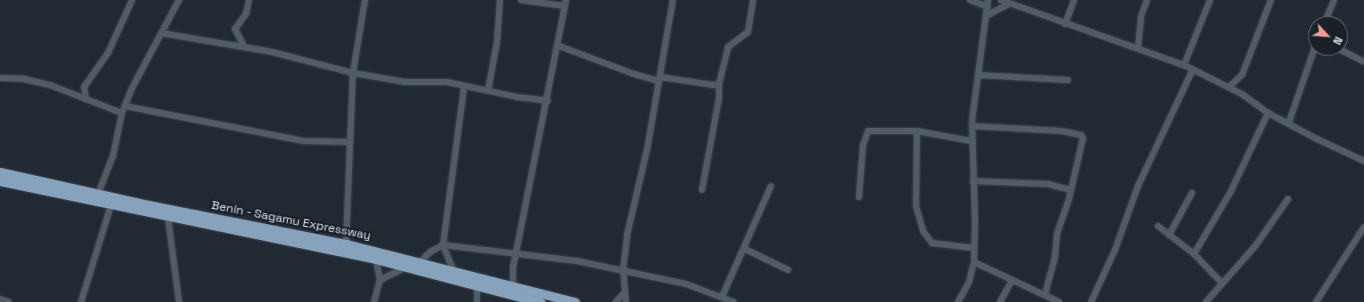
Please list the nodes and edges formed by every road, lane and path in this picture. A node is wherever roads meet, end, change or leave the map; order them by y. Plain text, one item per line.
1 (132, 0) edge
2 (179, 0) edge
3 (249, 0) edge
4 (365, 0) edge
5 (500, 0) edge
6 (521, 0) edge
7 (672, 0) edge
8 (753, 0) edge
9 (970, 0) edge
10 (988, 0) edge
11 (1001, 0) edge
12 (1074, 0) edge
13 (1147, 0) edge
14 (1210, 0) edge
15 (1270, 0) edge
16 (1334, 0) edge
17 (566, 3) edge
18 (1009, 4) junction
19 (988, 7) junction
20 (986, 16) junction
21 (1327, 16) edge
22 (1065, 24) junction
23 (161, 33) junction
24 (244, 46) junction
25 (558, 46) junction
26 (1138, 47) junction
27 (1348, 54) edge
28 (1312, 56) edge
29 (1364, 62) edge
30 (1184, 65) junction
31 (1192, 69) junction
32 (353, 72) junction
33 (978, 75) junction
34 (0, 78) edge
35 (660, 79) junction
36 (1068, 80) dead end
37 (719, 84) junction
38 (464, 87) junction
39 (1229, 88) junction
40 (488, 91) junction
41 (86, 99) junction
42 (548, 101) junction
43 (125, 106) junction
44 (122, 113) junction
45 (1268, 113) junction
46 (1289, 122) junction
47 (972, 126) junction
48 (917, 132) junction
49 (972, 141) junction
50 (350, 142) junction
51 (1364, 161) edge
52 (0, 172) edge
53 (0, 181) edge
54 (973, 181) junction
55 (770, 186) dead end
56 (702, 190) dead end
57 (1071, 190) junction
58 (1192, 193) dead end
59 (98, 194) junction
60 (859, 197) dead end
61 (1288, 198) dead end
62 (111, 205) junction
63 (168, 218) junction
64 (1158, 226) dead end
65 (1364, 227) edge
66 (1169, 234) junction
67 (346, 244) junction
68 (443, 245) junction
69 (974, 248) junction
70 (745, 249) junction
71 (336, 251) junction
72 (1194, 254) junction
73 (517, 255) junction
74 (376, 259) junction
75 (421, 261) junction
76 (974, 262) junction
77 (408, 267) junction
78 (453, 269) junction
79 (622, 270) junction
80 (788, 270) dead end
81 (380, 280) junction
82 (1012, 280) junction
83 (1221, 282) junction
84 (477, 284) junction
85 (513, 284) junction
86 (623, 294) junction
87 (1045, 295) junction
88 (722, 297) junction
89 (0, 299) edge
90 (9, 302) edge
91 (81, 302) edge
92 (179, 302) edge
93 (374, 302) edge
94 (477, 302) edge
95 (540, 302) edge
96 (575, 302) edge
97 (616, 302) edge
98 (626, 302) edge
99 (734, 302) edge
100 (958, 302) edge
101 (1000, 302) edge
102 (1059, 302) edge
103 (1091, 302) edge
104 (1206, 302) edge
105 (1316, 302) edge

1 - 41 street
2 - 23 street
3 - 24 street
4 - 32 street
5 - 40 street
6 - 17 street
7 - 35 street
8 - 37 street
9 - 19 street
10 - 19 street
11 - 18 street
12 - 22 street
13 - 26 street
14 - 30 street
15 - 39 street
16 - 21 street
17 - 25 street
18 - 20 street
18 - 22 street
19 - 20 street
20 - 33 street
22 - 26 street
23 - 24 street
23 - 43 street
24 - 32 street
25 - 35 street
25 - 42 street
26 - 30 street
27 - 29 street
28 - 46 street
30 - 31 street
31 - 39 street
31 - 103 street
32 - 38 street
32 - 50 street
33 - 36 street
33 - 47 street
34 - 41 street
35 - 37 street
35 - 79 street
37 - 56 street
38 - 40 street
38 - 68 street
39 - 45 street
40 - 42 street
41 - 44 street
42 - 73 street
43 - 44 street
43 - 50 street
44 - 59 street
45 - 46 street
45 - 72 street
46 - 51 street
47 - 49 street
47 - 57 street
48 - 49 street
48 - 60 street
48 - 69 street
49 - 54 street
50 - 67 street
52 - 59 highway, Benin - Sagamu Expressway
53 - 62 highway
54 - 57 street
54 - 69 street
55 - 70 street
57 - 87 street
58 - 66 street
59 - 67 highway, Benin - Sagamu Expressway
61 - 83 street
62 - 63 highway
62 - 91 street
63 - 71 highway
63 - 92 street
64 - 66 street
65 - 105 street
66 - 72 street
67 - 71 street
67 - 75 highway, Benin - Sagamu Expressway
68 - 73 street
68 - 75 street
68 - 78 street
69 - 76 street
70 - 80 street
70 - 88 street
71 - 74 highway
72 - 83 street
73 - 79 street
73 - 85 street
74 - 77 highway
74 - 81 street
75 - 78 highway, Benin - Sagamu Expressway
76 - 82 street
76 - 100 street
77 - 81 street
77 - 84 highway
78 - 85 highway, Benin - Sagamu Expressway
79 - 86 street
79 - 88 street
81 - 93 street
82 - 87 street
82 - 101 street
83 - 104 street
84 - 94 street
84 - 95 highway
85 - 96 highway, Benin - Sagamu Expressway
86 - 97 street
86 - 98 street
87 - 102 street
88 - 99 street
89 - 90 street

